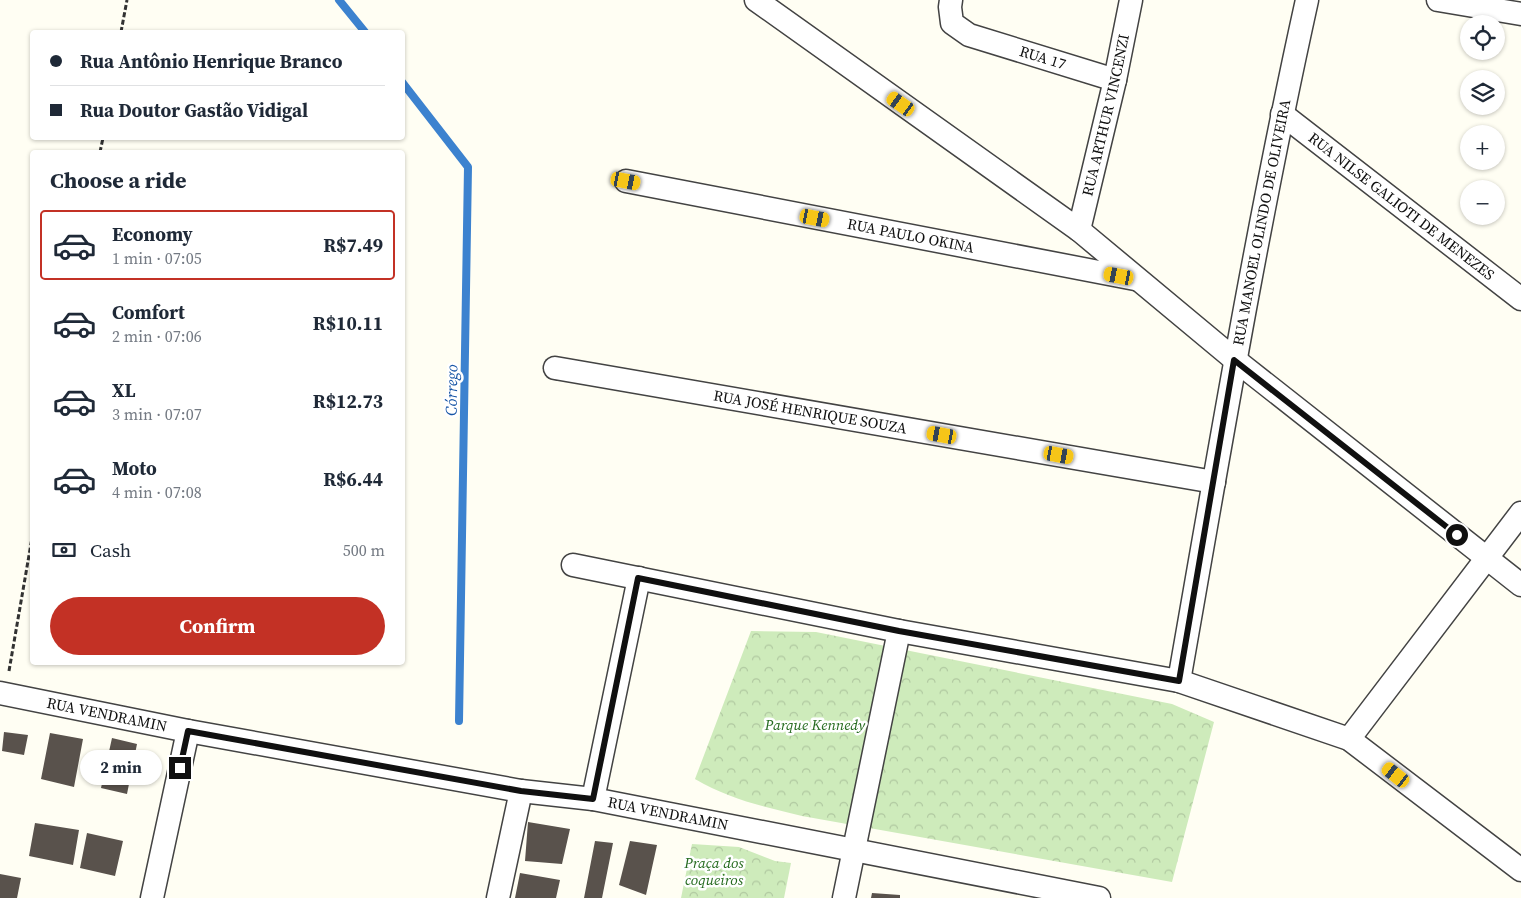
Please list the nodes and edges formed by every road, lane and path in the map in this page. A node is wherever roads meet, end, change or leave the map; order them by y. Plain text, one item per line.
1 (127, 0) edge
2 (756, 0) edge
3 (951, 0) edge
4 (1131, 0) edge
5 (1307, 0) edge
6 (1438, 0) edge
7 (1521, 14) edge
8 (121, 30) edge
9 (1115, 80) junction
10 (1282, 114) junction
11 (626, 181) dead end
12 (1079, 230) junction
13 (1138, 279) junction
14 (1521, 299) edge
15 (1234, 360) junction
16 (555, 368) dead end
17 (1214, 482) junction
18 (1521, 513) edge
19 (30, 549) edge
20 (1487, 558) junction
21 (573, 564) dead end
22 (638, 578) junction
23 (1521, 585) edge
24 (899, 631) junction
25 (1179, 681) junction
26 (3, 693) edge
27 (188, 731) junction
28 (1349, 739) junction
29 (521, 791) junction
30 (593, 799) junction
31 (854, 849) junction
32 (1521, 870) edge
33 (152, 898) edge
34 (498, 898) edge
35 (844, 898) edge
36 (1099, 898) edge

1 - 8 path
2 - 12 street
3 - 9 street, RUA 17
4 - 9 street, RUA ARTHUR VINCENZI
5 - 10 street, RUA MANOEL OLINDO DE OLIVEIRA
6 - 7 street
9 - 12 street, RUA ARTHUR VINCENZI
10 - 14 street, RUA NILSE GALIOTI DE MENEZES
10 - 15 street, RUA MANOEL OLINDO DE OLIVEIRA
11 - 13 street, RUA PAULO OKINA
12 - 13 street
13 - 15 street
15 - 17 street, RUA MANOEL OLINDO DE OLIVEIRA
15 - 20 street
16 - 17 street, RUA JOSÉ HENRIQUE SOUZA
17 - 25 street, RUA MANOEL OLINDO DE OLIVEIRA
18 - 20 street
19 - 26 path
20 - 23 street
20 - 28 street
21 - 22 street
22 - 24 street
22 - 30 street
24 - 25 street
24 - 31 street
25 - 28 street
26 - 27 street, RUA VENDRAMIN
27 - 29 street, RUA VENDRAMIN
27 - 33 street
28 - 32 street
29 - 30 street, RUA VENDRAMIN
29 - 34 street
30 - 31 street, RUA VENDRAMIN
31 - 35 street
31 - 36 street, RUA VENDRAMIN

